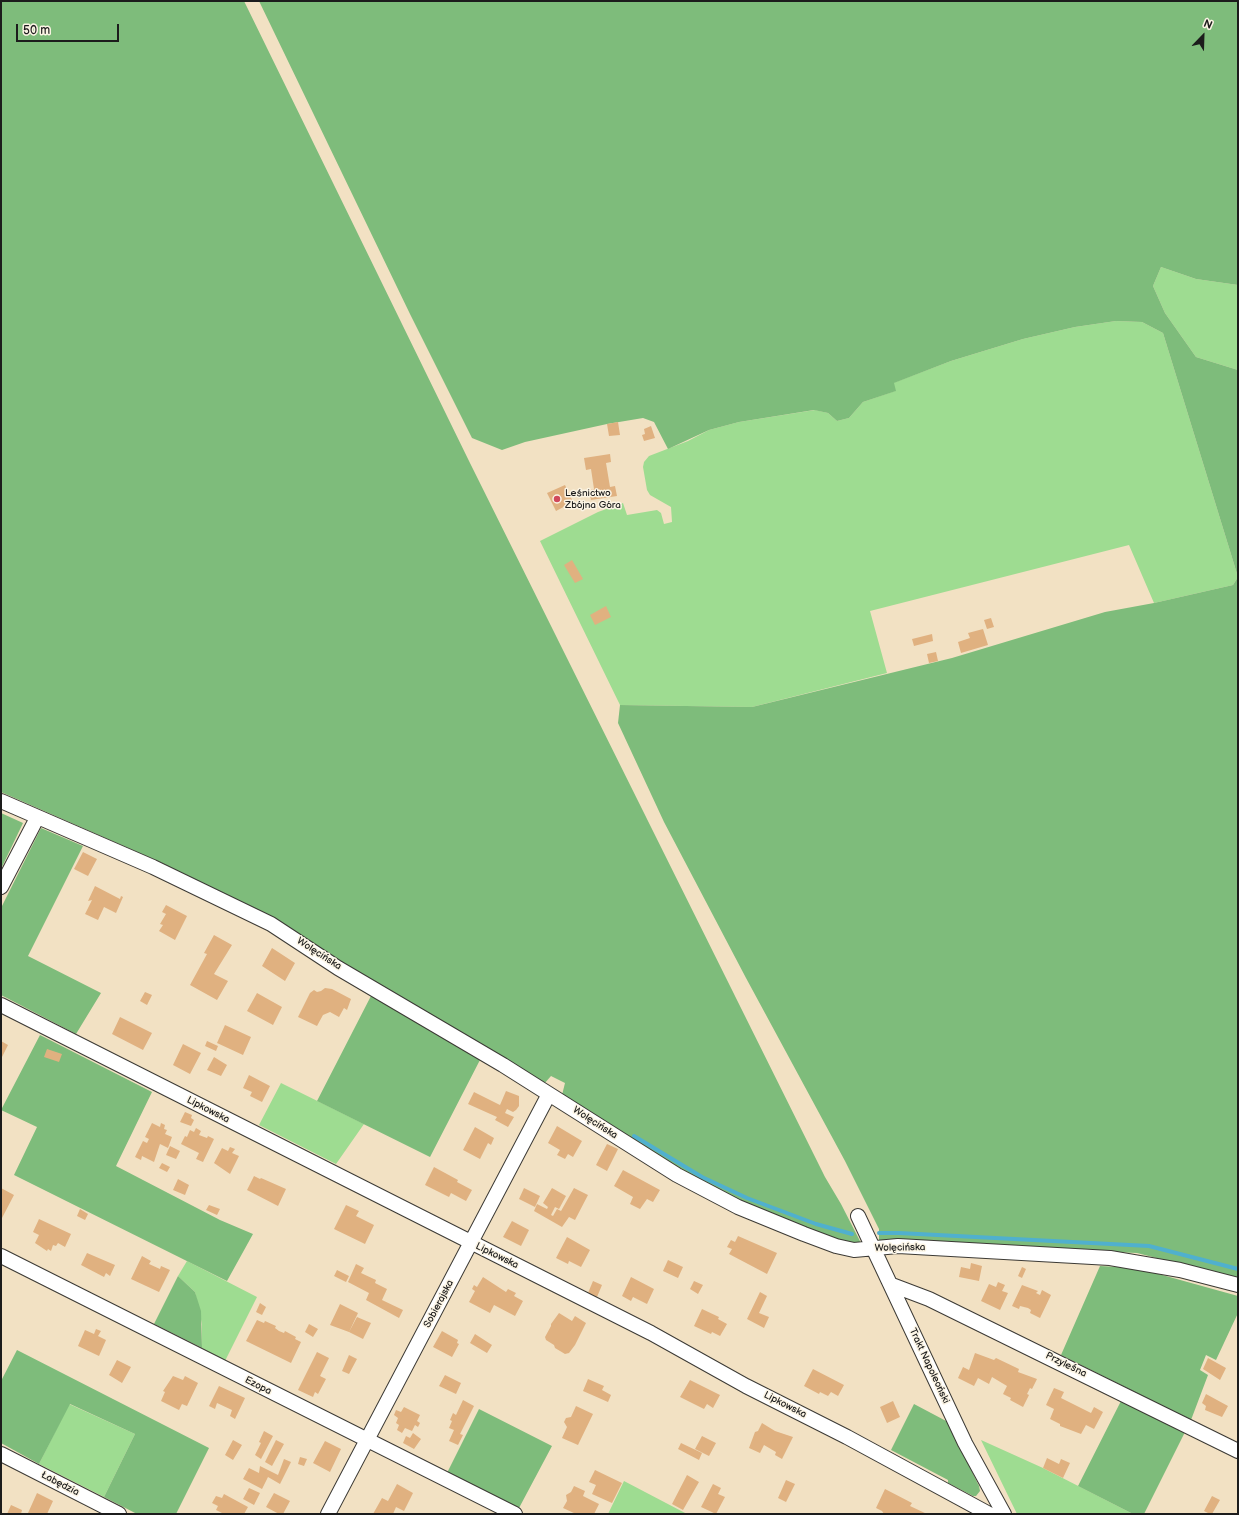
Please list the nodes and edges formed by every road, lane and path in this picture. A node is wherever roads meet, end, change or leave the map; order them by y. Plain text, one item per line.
1 (1, 801) edge
2 (37, 818) junction
3 (1, 888) edge
4 (1, 1005) edge
5 (549, 1094) junction
6 (858, 1216) dead end
7 (471, 1244) junction
8 (873, 1249) junction
9 (1, 1256) edge
10 (892, 1285) junction
11 (1238, 1285) edge
12 (367, 1441) junction
13 (1238, 1451) edge
14 (1, 1454) edge
15 (119, 1514) edge
16 (328, 1514) edge
17 (515, 1514) edge
18 (989, 1514) edge
19 (1004, 1514) edge

1 - 2 street, Wolęcińska
2 - 3 street
2 - 5 street, Wolęcińska
4 - 7 street, Lipkowska
5 - 7 street, Sobierajska
5 - 8 street, Wolęcińska
6 - 8 street, Trakt Napoleoński
7 - 12 street, Sobierajska
7 - 18 street, Lipkowska
8 - 10 street, Trakt Napoleoński
8 - 11 street, Wolęcińska
9 - 12 street, Ezopa
10 - 13 street, Przyleśna
10 - 19 street, Trakt Napoleoński
12 - 16 street, Sobierajska
12 - 17 street, Ezopa
14 - 15 street, Łabędzia

